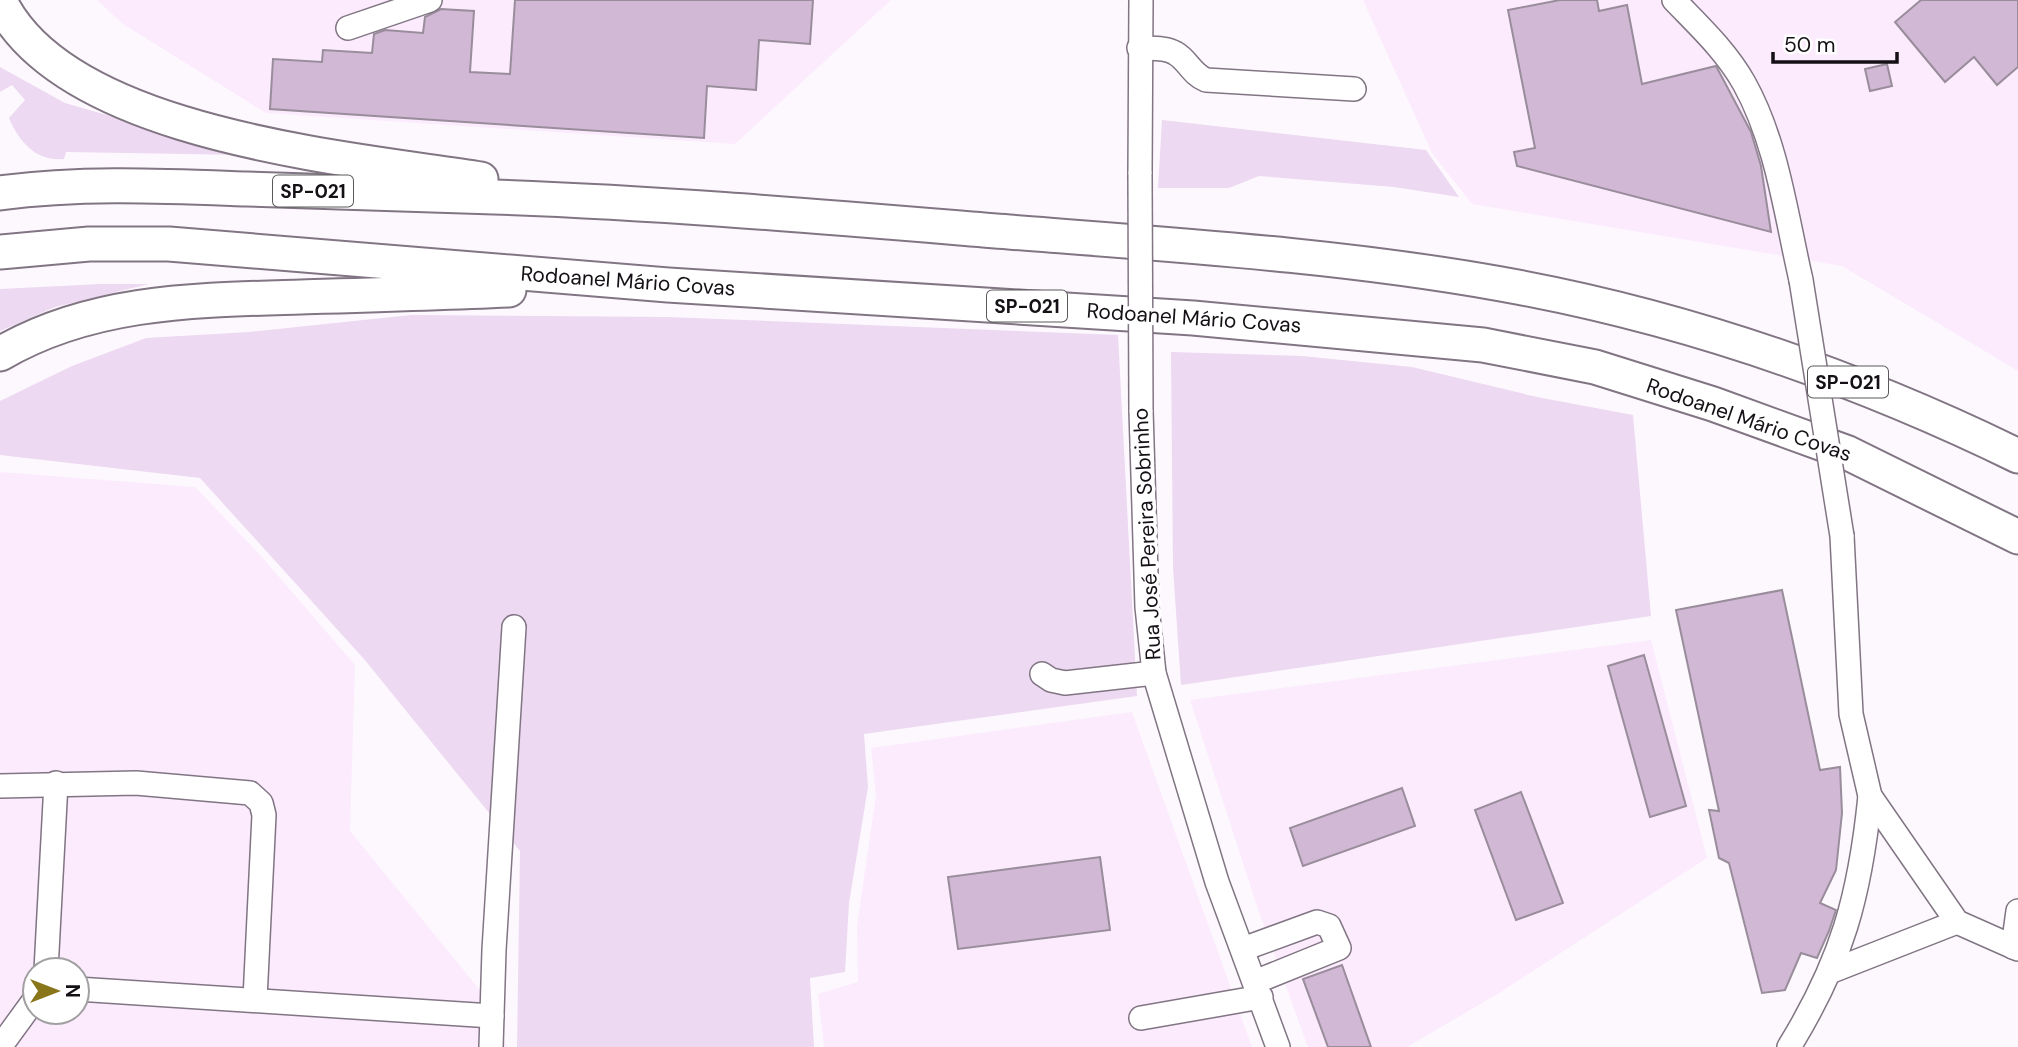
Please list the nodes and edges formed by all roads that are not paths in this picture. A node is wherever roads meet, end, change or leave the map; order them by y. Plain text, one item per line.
1 (430, 0) edge
2 (1141, 0) edge
3 (1674, 0) edge
4 (0, 1) edge
5 (348, 28) dead end
6 (1139, 48) junction
7 (1354, 89) dead end
8 (0, 192) edge
9 (627, 201) junction
10 (0, 252) edge
11 (668, 285) junction
12 (0, 355) edge
13 (2018, 456) edge
14 (2017, 538) edge
15 (514, 627) dead end
16 (1154, 673) junction
17 (1042, 674) dead end
18 (56, 783) junction
19 (0, 786) edge
20 (1870, 796) junction
21 (2018, 911) edge
22 (1957, 922) junction
23 (2016, 948) edge
24 (1243, 949) junction
25 (47, 956) edge
26 (1832, 971) junction
27 (91, 990) edge
28 (1258, 990) junction
29 (255, 999) junction
30 (492, 1016) junction
31 (21, 1018) edge
32 (1141, 1018) dead end
33 (0, 1047) edge
34 (491, 1047) edge
35 (1278, 1047) edge
36 (1789, 1047) edge

1 - 5 street
2 - 6 street, Rua José Pereira Sobrinho
3 - 20 street, bridge
4 - 9 highway
6 - 7 street
6 - 16 street, Rua José Pereira Sobrinho, bridge
8 - 9 highway, SP-021
9 - 13 highway, SP-021
10 - 11 highway, Rodoanel Mário Covas / SP-021
11 - 12 highway
11 - 14 highway, Rodoanel Mário Covas / SP-021
15 - 30 street
16 - 17 street
16 - 24 street, Rua José Pereira Sobrinho
18 - 19 street
18 - 25 street
18 - 29 street
20 - 22 street
20 - 26 street
21 - 23 street
22 - 23 street
22 - 26 street
24 - 28 street, Rua José Pereira Sobrinho
24 - 28 street
26 - 36 street
27 - 29 street
28 - 32 street
28 - 35 street, Rua José Pereira Sobrinho
29 - 30 street
30 - 34 street
31 - 33 street

